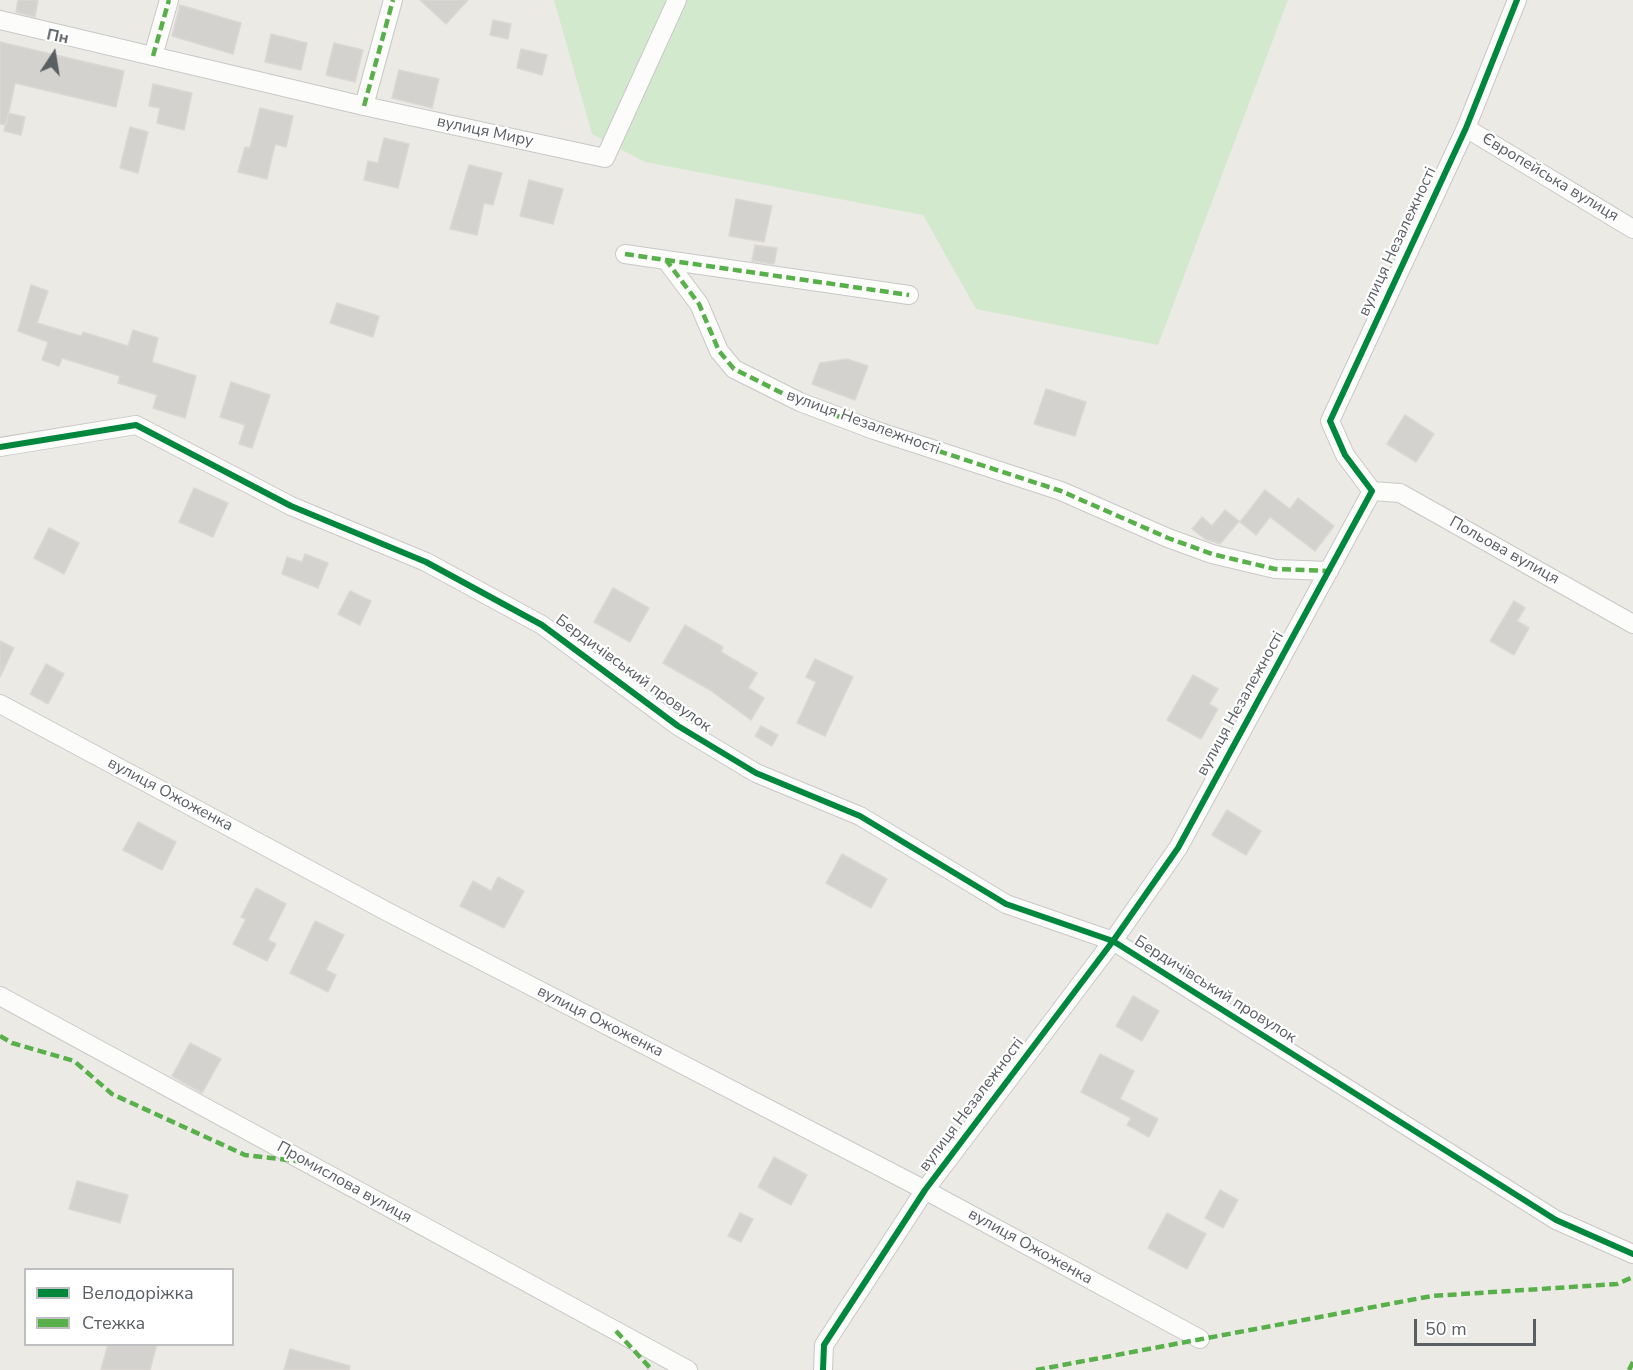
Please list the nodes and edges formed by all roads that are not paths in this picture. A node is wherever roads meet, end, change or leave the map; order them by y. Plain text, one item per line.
1 (169, 0) edge
2 (393, 0) edge
3 (676, 0) edge
4 (1517, 0) edge
5 (0, 20) edge
6 (153, 56) junction
7 (364, 106) junction
8 (1466, 128) junction
9 (1633, 229) edge
10 (625, 254) dead end
11 (666, 260) junction
12 (909, 295) dead end
13 (0, 447) edge
14 (1372, 491) junction
15 (1329, 571) junction
16 (1633, 624) edge
17 (0, 704) edge
18 (1113, 941) junction
19 (0, 996) edge
20 (925, 1190) junction
21 (1633, 1254) edge
22 (1200, 1339) dead end
23 (688, 1370) edge
24 (823, 1370) edge

1 - 6 street
2 - 7 street
3 - 7 street, вулиця Миру
4 - 8 street, вулиця Незалежності
5 - 6 street, вулиця Миру
6 - 7 street, вулиця Миру
8 - 9 street, Європейська вулиця
8 - 14 street, вулиця Незалежності
10 - 11 street
11 - 12 street
11 - 15 street, вулиця Незалежності
13 - 18 street, Бердичівський провулок
14 - 15 street, вулиця Незалежності
14 - 16 street, Польова вулиця
15 - 18 street, вулиця Незалежності
17 - 20 street, вулиця Ожоженка
18 - 20 street, вулиця Незалежності
18 - 21 street, Бердичівський провулок
19 - 23 street, Промислова вулиця
20 - 22 street, вулиця Ожоженка
20 - 24 street, вулиця Незалежності

